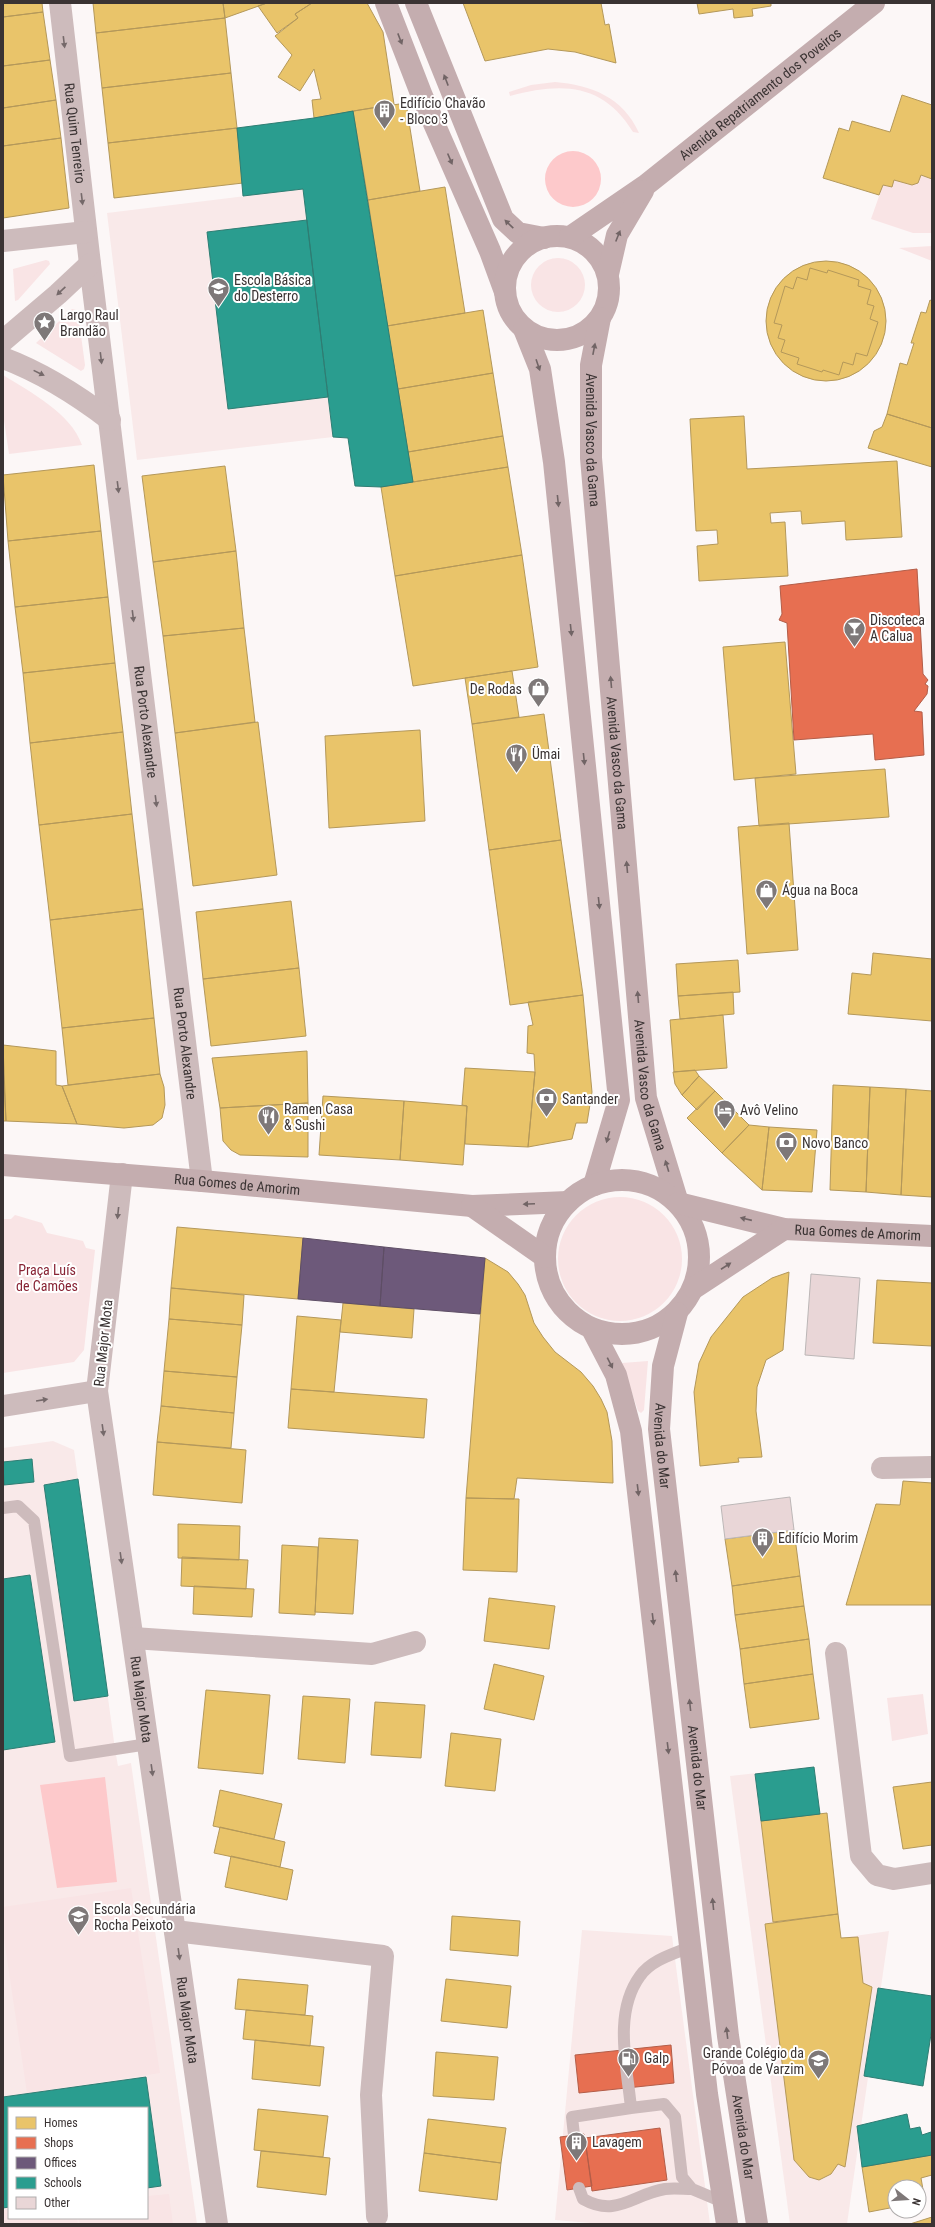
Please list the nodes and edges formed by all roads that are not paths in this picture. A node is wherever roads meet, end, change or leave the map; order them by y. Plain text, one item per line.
1 (60, 3) edge
2 (386, 3) edge
3 (416, 3) edge
4 (874, 3) edge
5 (646, 185) junction
6 (86, 232) junction
7 (570, 237) junction
8 (544, 238) junction
9 (3, 240) edge
10 (90, 264) junction
11 (608, 274) junction
12 (506, 295) junction
13 (600, 318) junction
14 (524, 329) junction
15 (3, 341) edge
16 (3, 358) edge
17 (110, 420) junction
18 (3, 1165) edge
19 (122, 1174) junction
20 (202, 1181) junction
21 (594, 1186) junction
22 (568, 1202) junction
23 (678, 1203) junction
24 (472, 1206) junction
25 (784, 1228) junction
26 (932, 1236) edge
27 (545, 1257) junction
28 (694, 1288) junction
29 (677, 1313) junction
30 (592, 1329) junction
31 (97, 1391) junction
32 (3, 1406) edge
33 (932, 1467) edge
34 (882, 1468) dead end
35 (3, 1508) edge
36 (133, 1638) junction
37 (415, 1642) dead end
38 (836, 1653) dead end
39 (148, 1744) junction
40 (932, 1873) edge
41 (175, 1931) junction
42 (690, 1947) junction
43 (631, 2108) junction
44 (574, 2135) dead end
45 (579, 2188) dead end
46 (692, 2189) junction
47 (723, 2202) junction
48 (377, 2216) dead end
49 (218, 2224) edge
50 (726, 2224) edge
51 (757, 2224) edge

1 -> 6 street, Rua Quim Tenreiro
2 -> 12 main road
8 -> 3 main road
4 - 5 main road, Avenida Repatriamento dos Poveiros
5 - 7 main road, Avenida Repatriamento dos Poveiros
11 -> 5 main road, Avenida Repatriamento dos Poveiros
6 - 9 street
6 - 10 street, Rua Quim Tenreiro
7 - 8 main road
7 - 11 main road
8 - 12 main road
10 -> 15 street
10 -> 17 street, Rua Porto Alexandre
11 - 13 main road
12 - 14 main road
13 - 14 main road
23 -> 13 main road, Avenida Vasco da Gama
14 -> 21 main road
16 -> 17 street
17 -> 20 street, Rua Porto Alexandre
18 - 19 main road, Rua Gomes de Amorim
19 - 20 main road, Rua Gomes de Amorim
19 -> 31 street, Rua Major Mota
20 - 24 main road, Rua Gomes de Amorim
21 - 22 main road
21 - 23 main road
22 -> 24 main road, Rua Gomes de Amorim
22 - 27 main road
25 -> 23 main road, Rua Gomes de Amorim
23 - 28 main road
24 - 27 main road, Rua Gomes de Amorim
25 - 26 main road, Rua Gomes de Amorim
28 -> 25 main road, Rua Gomes de Amorim
27 - 30 main road
28 - 29 main road
29 - 30 main road
51 -> 29 main road, Avenida do Mar
30 -> 42 main road, Avenida do Mar
32 -> 31 street
31 -> 36 street, Rua Major Mota
33 - 34 street
35 - 39 lane
36 - 37 street
36 - 39 street, Rua Major Mota
38 - 40 street
39 -> 41 street, Rua Major Mota
41 - 48 street
41 -> 49 street, Rua Major Mota
42 - 43 lane
42 - 47 main road, Avenida do Mar
43 - 44 lane
43 - 46 lane
45 - 46 lane
46 - 47 lane
47 - 50 main road, Avenida do Mar

